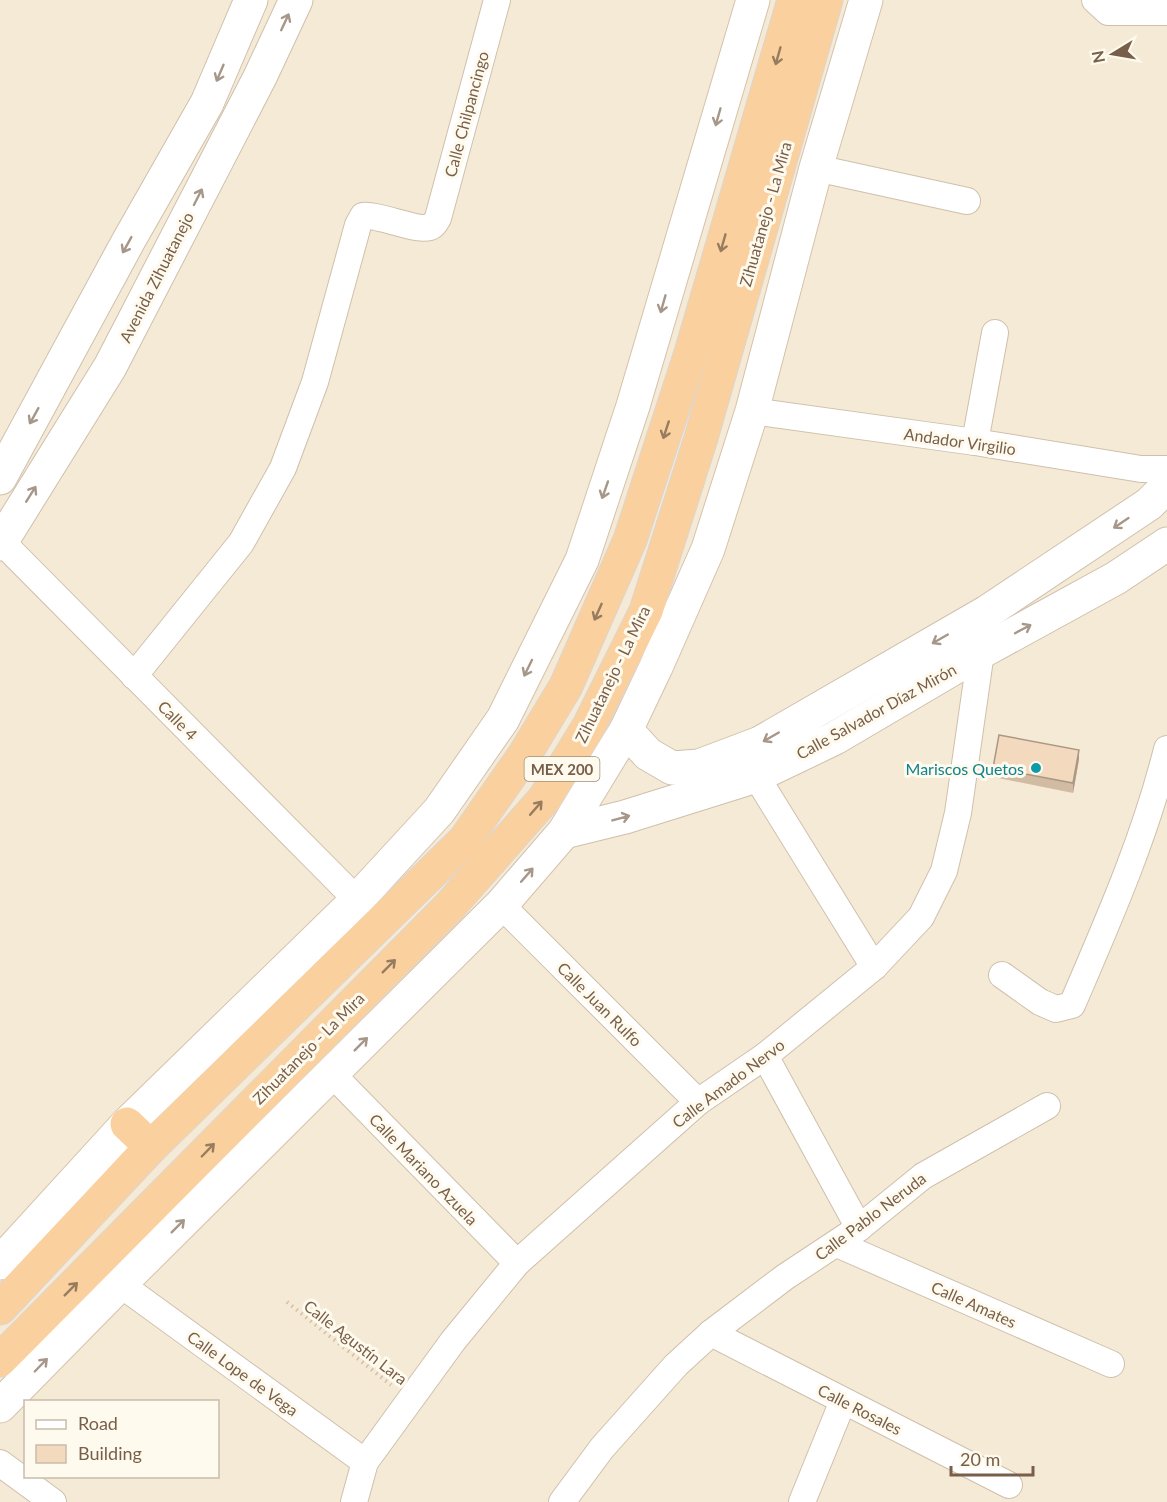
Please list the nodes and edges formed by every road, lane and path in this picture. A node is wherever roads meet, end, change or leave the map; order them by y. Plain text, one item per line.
1 (251, 0) edge
2 (296, 0) edge
3 (497, 0) edge
4 (753, 0) edge
5 (794, 0) edge
6 (826, 0) edge
7 (866, 0) edge
8 (1095, 0) edge
9 (1167, 12) edge
10 (816, 168) junction
11 (967, 201) dead end
12 (995, 333) dead end
13 (752, 411) junction
14 (975, 442) junction
15 (1167, 469) edge
16 (0, 478) edge
17 (1167, 486) edge
18 (0, 542) edge
19 (1167, 544) edge
20 (987, 612) junction
21 (981, 652) junction
22 (134, 676) junction
23 (626, 730) junction
24 (1167, 749) edge
25 (756, 776) junction
26 (564, 832) junction
27 (357, 900) junction
28 (501, 905) junction
29 (874, 968) junction
30 (1002, 975) dead end
31 (765, 1056) junction
32 (332, 1074) junction
33 (699, 1102) junction
34 (1047, 1106) dead end
35 (127, 1125) junction
36 (152, 1147) junction
37 (859, 1228) junction
38 (837, 1244) junction
39 (0, 1263) edge
40 (517, 1263) junction
41 (120, 1284) junction
42 (287, 1302) dead end
43 (0, 1308) edge
44 (711, 1333) junction
45 (0, 1360) edge
46 (1111, 1365) dead end
47 (410, 1400) junction
48 (843, 1401) junction
49 (0, 1406) edge
50 (365, 1462) junction
51 (0, 1463) edge
52 (1009, 1485) dead end
53 (53, 1502) edge
54 (354, 1502) edge
55 (562, 1502) edge
56 (802, 1502) edge

1 -> 16 main road
18 -> 2 main road, Avenida Zihuatanejo
3 - 22 street, Calle Chilpancingo
4 -> 27 main road
5 -> 36 highway, Zihuatanejo - La Mira / MEX 200
45 -> 6 highway, Zihuatanejo - La Mira / MEX 200
7 - 10 main road
8 - 9 street
10 - 11 street
10 - 13 main road
12 - 14 street
13 - 14 street, Andador Virgilio
13 - 23 main road
14 - 15 street, Andador Virgilio
17 -> 20 main road, Calle Salvador Díaz Mirón
18 - 22 street, Calle 4
21 -> 19 main road, Calle Salvador Díaz Mirón
20 - 21 street, Calle Amado Nervo
20 -> 23 main road, Calle Salvador Díaz Mirón
21 - 25 main road, Calle Salvador Díaz Mirón
21 - 29 street, Calle Amado Nervo
22 - 27 street, Calle 4
23 - 26 main road
24 - 30 street
26 -> 25 main road, Calle Salvador Díaz Mirón
25 - 29 street
28 -> 26 main road
27 - 35 main road
32 -> 28 main road
28 - 33 street, Calle Juan Rulfo
29 - 31 street, Calle Amado Nervo
31 - 33 street, Calle Amado Nervo
31 - 37 street
32 - 40 street, Calle Mariano Azuela
41 -> 32 main road
33 - 40 street, Calle Amado Nervo
34 - 37 street, Calle Pablo Neruda
35 - 36 highway
35 - 39 main road
36 - 43 highway, Zihuatanejo - La Mira / MEX 200
37 - 38 street, Calle Pablo Neruda
38 - 44 street, Calle Pablo Neruda
38 - 46 street, Calle Amates
40 - 47 street, Calle Amado Nervo
49 -> 41 main road
41 - 50 street, Calle Lope de Vega
42 - 47 path, Calle Agustín Lara
44 - 48 street, Calle Rosales
44 - 55 street, Calle Pablo Neruda
47 - 50 street, Calle Amado Nervo
48 - 52 street, Calle Rosales
48 - 56 street
50 - 54 street, Calle Amado Nervo
51 - 53 street

